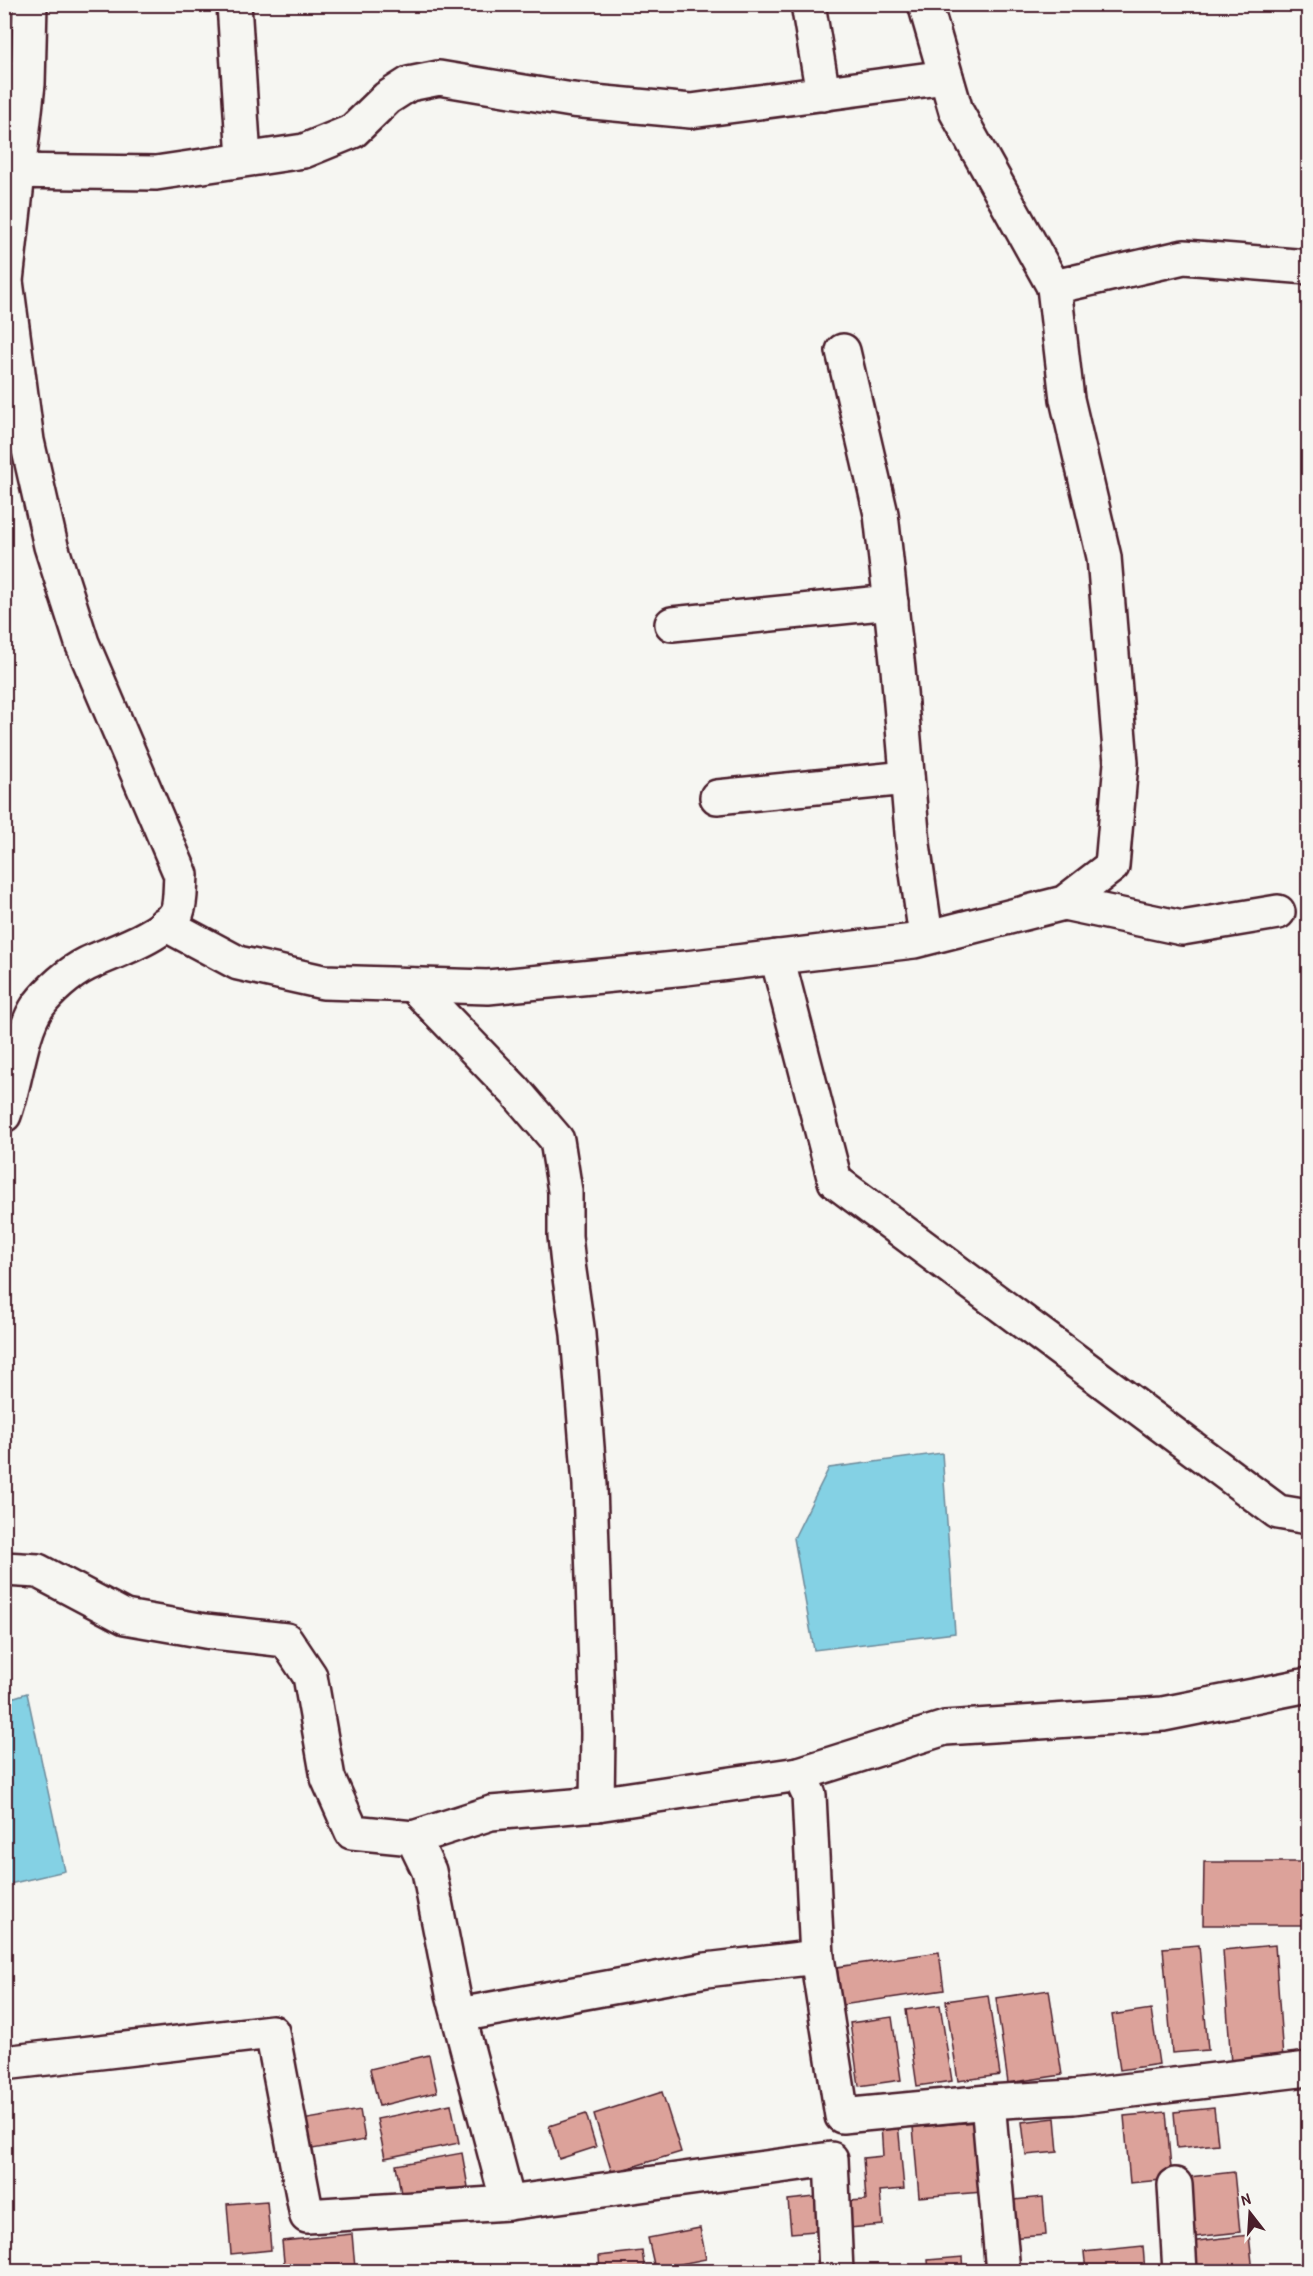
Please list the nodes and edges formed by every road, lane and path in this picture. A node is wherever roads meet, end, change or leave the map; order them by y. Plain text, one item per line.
1 (30, 4) edge
2 (234, 4) edge
3 (808, 4) edge
4 (925, 4) edge
5 (946, 77) junction
6 (823, 94) junction
7 (244, 159) junction
8 (11, 171) edge
9 (1308, 267) edge
10 (1054, 287) junction
11 (9, 336) edge
12 (843, 351) dead end
13 (891, 602) junction
14 (672, 624) dead end
15 (907, 778) junction
16 (717, 797) dead end
17 (1064, 903) junction
18 (1278, 912) dead end
19 (165, 924) junction
20 (926, 937) junction
21 (777, 957) junction
22 (413, 985) junction
23 (4, 1115) edge
24 (1308, 1517) edge
25 (4, 1569) edge
26 (1308, 1685) edge
27 (799, 1774) junction
28 (597, 1804) junction
29 (413, 1838) junction
30 (817, 1957) junction
31 (459, 2015) junction
32 (4, 2063) edge
33 (1308, 2069) edge
34 (988, 2102) junction
35 (1175, 2185) dead end
36 (508, 2203) junction
37 (836, 2271) edge
38 (1003, 2271) edge
39 (1180, 2271) edge

1 - 8 street
2 - 7 street
3 - 6 street
4 - 5 street
5 - 6 street
5 - 10 street
6 - 7 street
7 - 8 street
8 - 11 street
9 - 10 street
10 - 17 street
11 - 19 street
12 - 13 street
13 - 14 street
13 - 15 street
15 - 16 street
15 - 20 street
17 - 18 street
17 - 20 street
19 - 22 street
19 - 23 street
20 - 21 street
21 - 22 street
21 - 24 street
22 - 28 street
25 - 29 street
26 - 27 street
27 - 28 street
27 - 30 street
28 - 29 street
29 - 31 street
30 - 31 street
30 - 34 street
31 - 36 street
32 - 36 street
33 - 34 street
34 - 38 street
35 - 39 street
36 - 37 street

